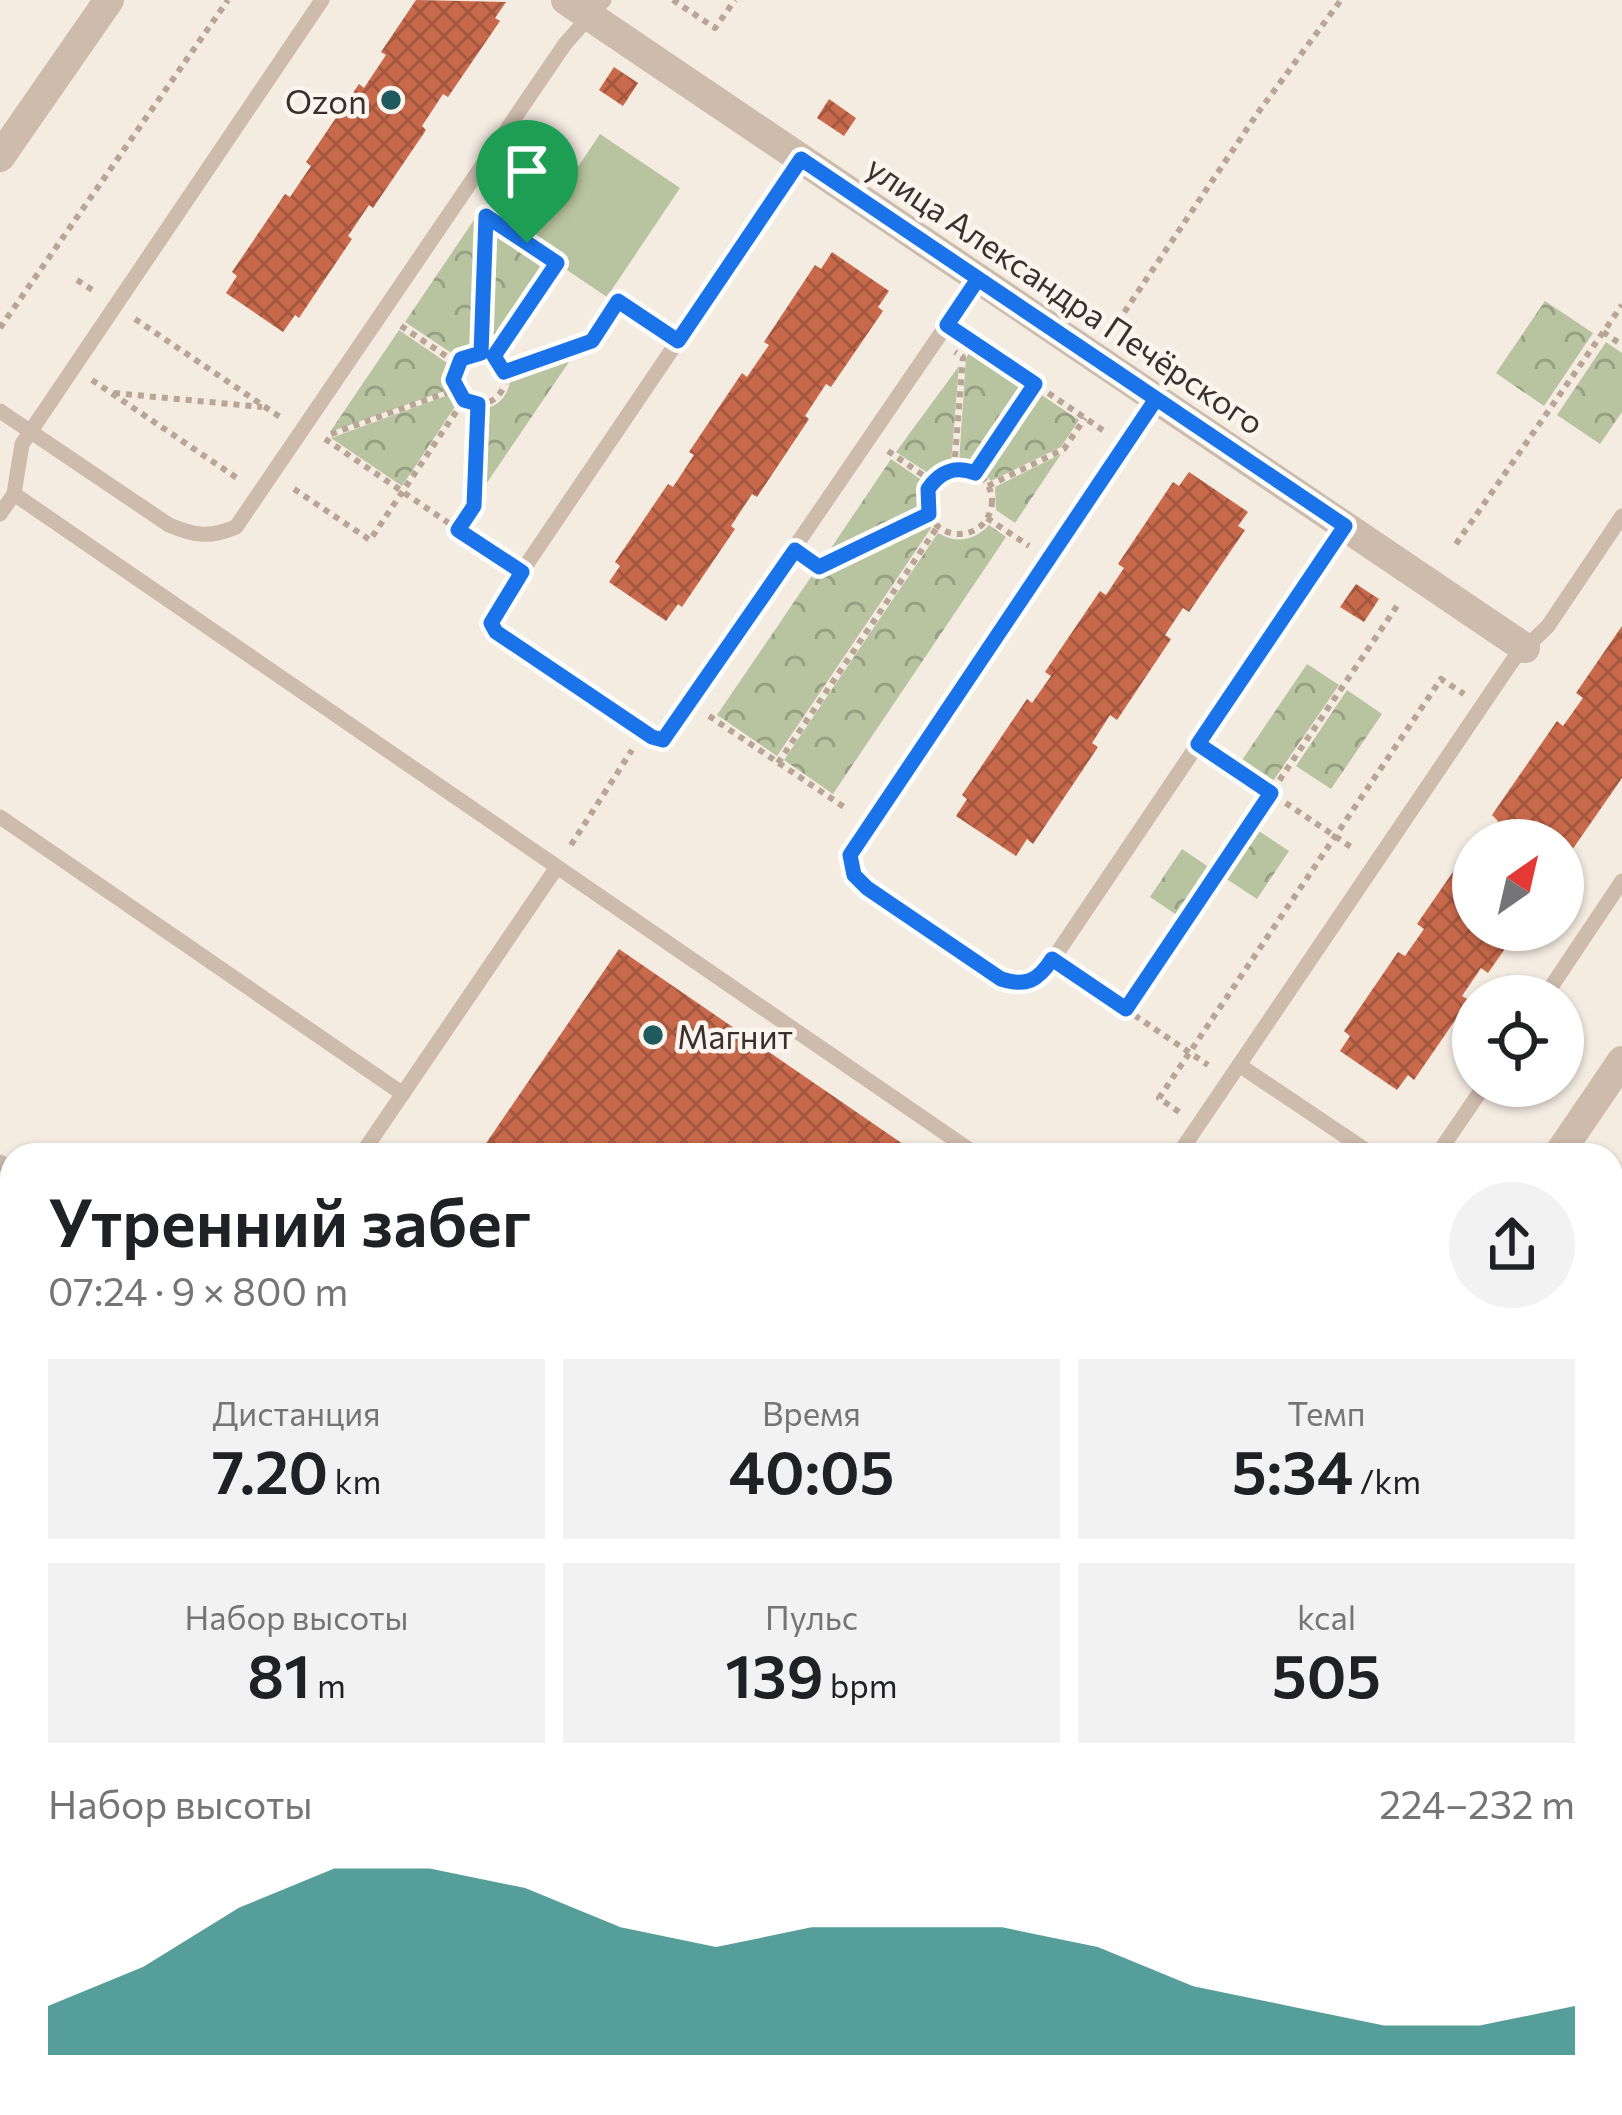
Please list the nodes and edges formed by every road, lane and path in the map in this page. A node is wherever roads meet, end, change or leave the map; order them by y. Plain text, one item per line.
1 (109, 0) edge
2 (228, 0) edge
3 (322, 0) edge
4 (673, 0) edge
5 (735, 0) edge
6 (1341, 0) edge
7 (587, 6) edge
8 (0, 157) edge
9 (801, 159) junction
10 (461, 198) junction
11 (486, 216) junction
12 (978, 279) junction
13 (77, 280) dead end
14 (1622, 305) edge
15 (116, 306) junction
16 (398, 324) dead end
17 (0, 328) edge
18 (942, 332) junction
19 (1603, 332) junction
20 (678, 341) junction
21 (1622, 345) edge
22 (481, 353) junction
23 (494, 356) junction
24 (1094, 357) junction
25 (458, 364) junction
26 (74, 368) junction
27 (504, 372) junction
28 (1035, 384) junction
29 (456, 390) junction
30 (111, 393) junction
31 (1156, 399) junction
32 (464, 400) junction
33 (478, 404) junction
34 (267, 408) junction
35 (0, 411) edge
36 (1085, 418) junction
37 (30, 432) junction
38 (303, 433) junction
39 (1110, 435) dead end
40 (870, 439) junction
41 (954, 470) junction
42 (975, 473) junction
43 (274, 476) junction
44 (933, 482) junction
45 (988, 486) junction
46 (402, 492) junction
47 (14, 494) junction
48 (262, 495) junction
49 (0, 514) edge
50 (929, 514) junction
51 (1622, 516) edge
52 (987, 518) junction
53 (938, 526) junction
54 (1345, 526) junction
55 (458, 530) junction
56 (1456, 544) dead end
57 (1033, 549) dead end
58 (795, 550) junction
59 (522, 572) junction
60 (1418, 575) junction
61 (1525, 648) junction
62 (691, 704) junction
63 (1482, 706) junction
64 (644, 731) junction
65 (1198, 744) junction
66 (778, 763) junction
67 (1271, 793) junction
68 (850, 811) dead end
69 (0, 818) edge
70 (1335, 836) junction
71 (1376, 863) junction
72 (557, 867) junction
73 (1622, 881) edge
74 (1052, 959) junction
75 (1558, 975) edge
76 (1126, 1009) junction
77 (1186, 1050) dead end
78 (1622, 1060) edge
79 (1239, 1065) junction
80 (403, 1094) junction
81 (1470, 1107) edge
82 (1198, 1125) junction
83 (369, 1143) edge
84 (960, 1143) edge
85 (1186, 1143) edge
86 (1355, 1143) edge
87 (1445, 1143) edge
88 (1566, 1143) edge

1 - 8 street
2 - 17 path
3 - 15 lane
4 - 5 path
6 - 24 path
7 - 9 street, улица Александра Печёрского
7 - 10 lane
9 - 12 street, улица Александра Печёрского
9 - 20 lane
10 - 11 path
10 - 38 lane
11 - 22 path
11 - 23 path
12 - 18 lane
12 - 24 street, улица Александра Печёрского
13 - 15 path
14 - 19 path
15 - 26 lane
15 - 34 path
16 - 25 path
18 - 28 path
18 - 40 lane
18 - 41 path
19 - 21 path
19 - 56 path
20 - 27 path
20 - 59 lane
22 - 23 path
22 - 25 path
23 - 27 path
24 - 31 street, улица Александра Печёрского
25 - 29 path
26 - 30 path
26 - 37 lane
27 - 33 path
28 - 36 path
28 - 42 path
29 - 32 path
29 - 46 path
30 - 34 path
30 - 48 path
31 - 54 street, улица Александра Печёрского
31 - 74 lane
32 - 33 path
32 - 46 path
33 - 55 path
34 - 38 path
35 - 37 lane
36 - 39 path
36 - 45 path
37 - 47 lane
37 - 48 lane
38 - 43 lane
40 - 44 path
40 - 58 lane
41 - 42 path
41 - 44 path
42 - 45 path
43 - 46 path
43 - 48 lane
44 - 50 path
45 - 52 path
46 - 55 path
47 - 49 lane
47 - 72 lane
50 - 53 path
50 - 58 path
51 - 61 lane
52 - 53 path
52 - 57 path
53 - 66 path
54 - 60 street, улица Александра Печёрского
54 - 65 lane
55 - 59 path
58 - 62 lane
59 - 64 lane
60 - 61 street, улица Александра Печёрского
60 - 67 path
61 - 63 lane
62 - 64 lane
62 - 66 path
63 - 70 path
63 - 71 lane
64 - 72 path
65 - 67 path
65 - 74 lane
66 - 68 path
67 - 70 path
67 - 76 path
69 - 80 lane
70 - 71 path
70 - 82 path
71 - 79 lane
72 - 80 lane
72 - 84 lane
73 - 75 lane
74 - 76 path
76 - 77 path
78 - 88 street
79 - 82 lane
79 - 86 lane
80 - 83 lane
81 - 87 lane
82 - 85 lane

